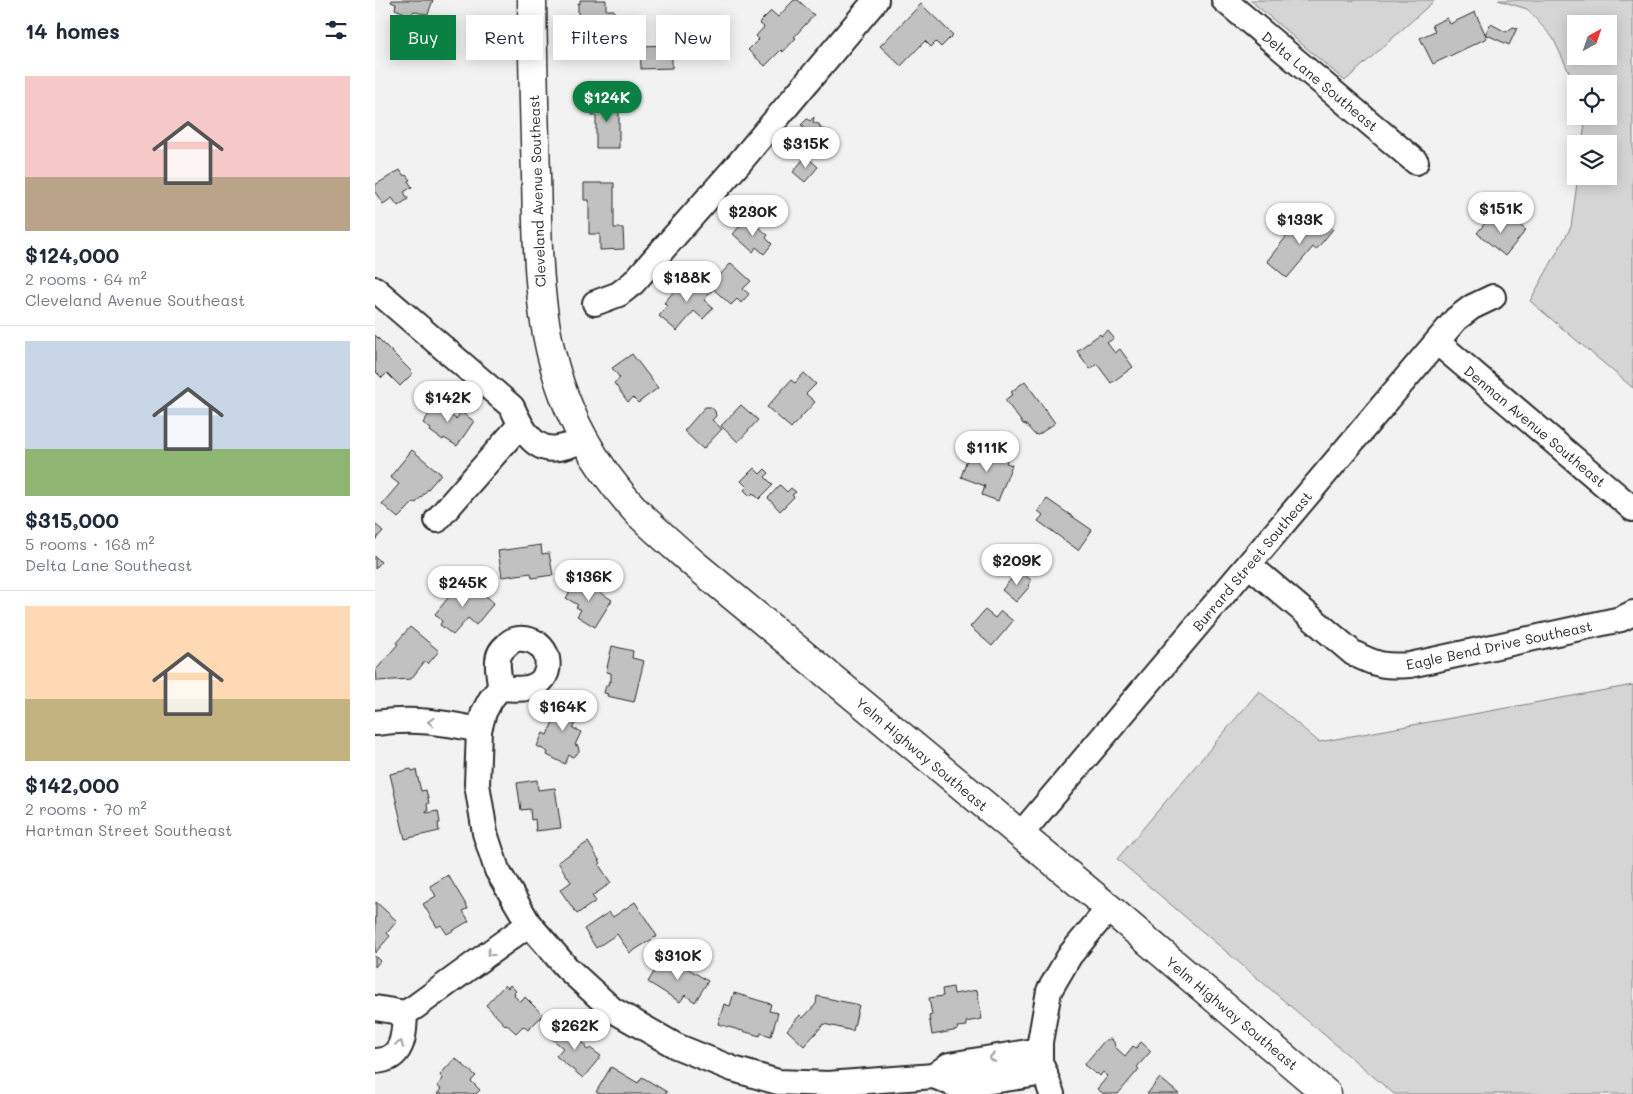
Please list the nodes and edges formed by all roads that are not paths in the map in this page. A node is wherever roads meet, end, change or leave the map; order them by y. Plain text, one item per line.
1 (532, 0) edge
2 (876, 0) edge
3 (1224, 0) edge
4 (1416, 162) dead end
5 (375, 290) edge
6 (1493, 297) dead end
7 (595, 304) dead end
8 (1437, 342) junction
9 (558, 379) joint
10 (520, 425) junction
11 (584, 440) junction
12 (1633, 509) edge
13 (437, 520) dead end
14 (1249, 565) junction
15 (1633, 613) edge
16 (501, 688) dead end
17 (375, 723) edge
18 (479, 730) junction
19 (1020, 835) junction
20 (1109, 908) junction
21 (529, 924) junction
22 (375, 1008) edge
23 (405, 1013) junction
24 (375, 1060) edge
25 (1046, 1072) edge
26 (777, 1088) edge
27 (1327, 1094) edge

1 - 9 main road, Cleveland Avenue Southeast
2 - 7 street
3 - 4 street, Delta Lane Southeast
5 - 10 street
6 - 8 street, Burrard Street Southeast
8 - 12 street, Denman Avenue Southeast
8 - 14 street, Burrard Street Southeast
9 - 11 main road, Yelm Highway Southeast
10 - 11 street
10 - 13 street
11 - 19 main road, Yelm Highway Southeast
14 - 15 street, Eagle Bend Drive Southeast
14 - 19 street, Burrard Street Southeast
16 - 18 street
18 -> 17 street
18 - 21 street
19 - 20 main road, Yelm Highway Southeast
20 - 25 street
20 - 27 main road, Yelm Highway Southeast
21 -> 23 street
21 - 26 street
22 - 23 street
24 -> 23 street
25 - 26 street

